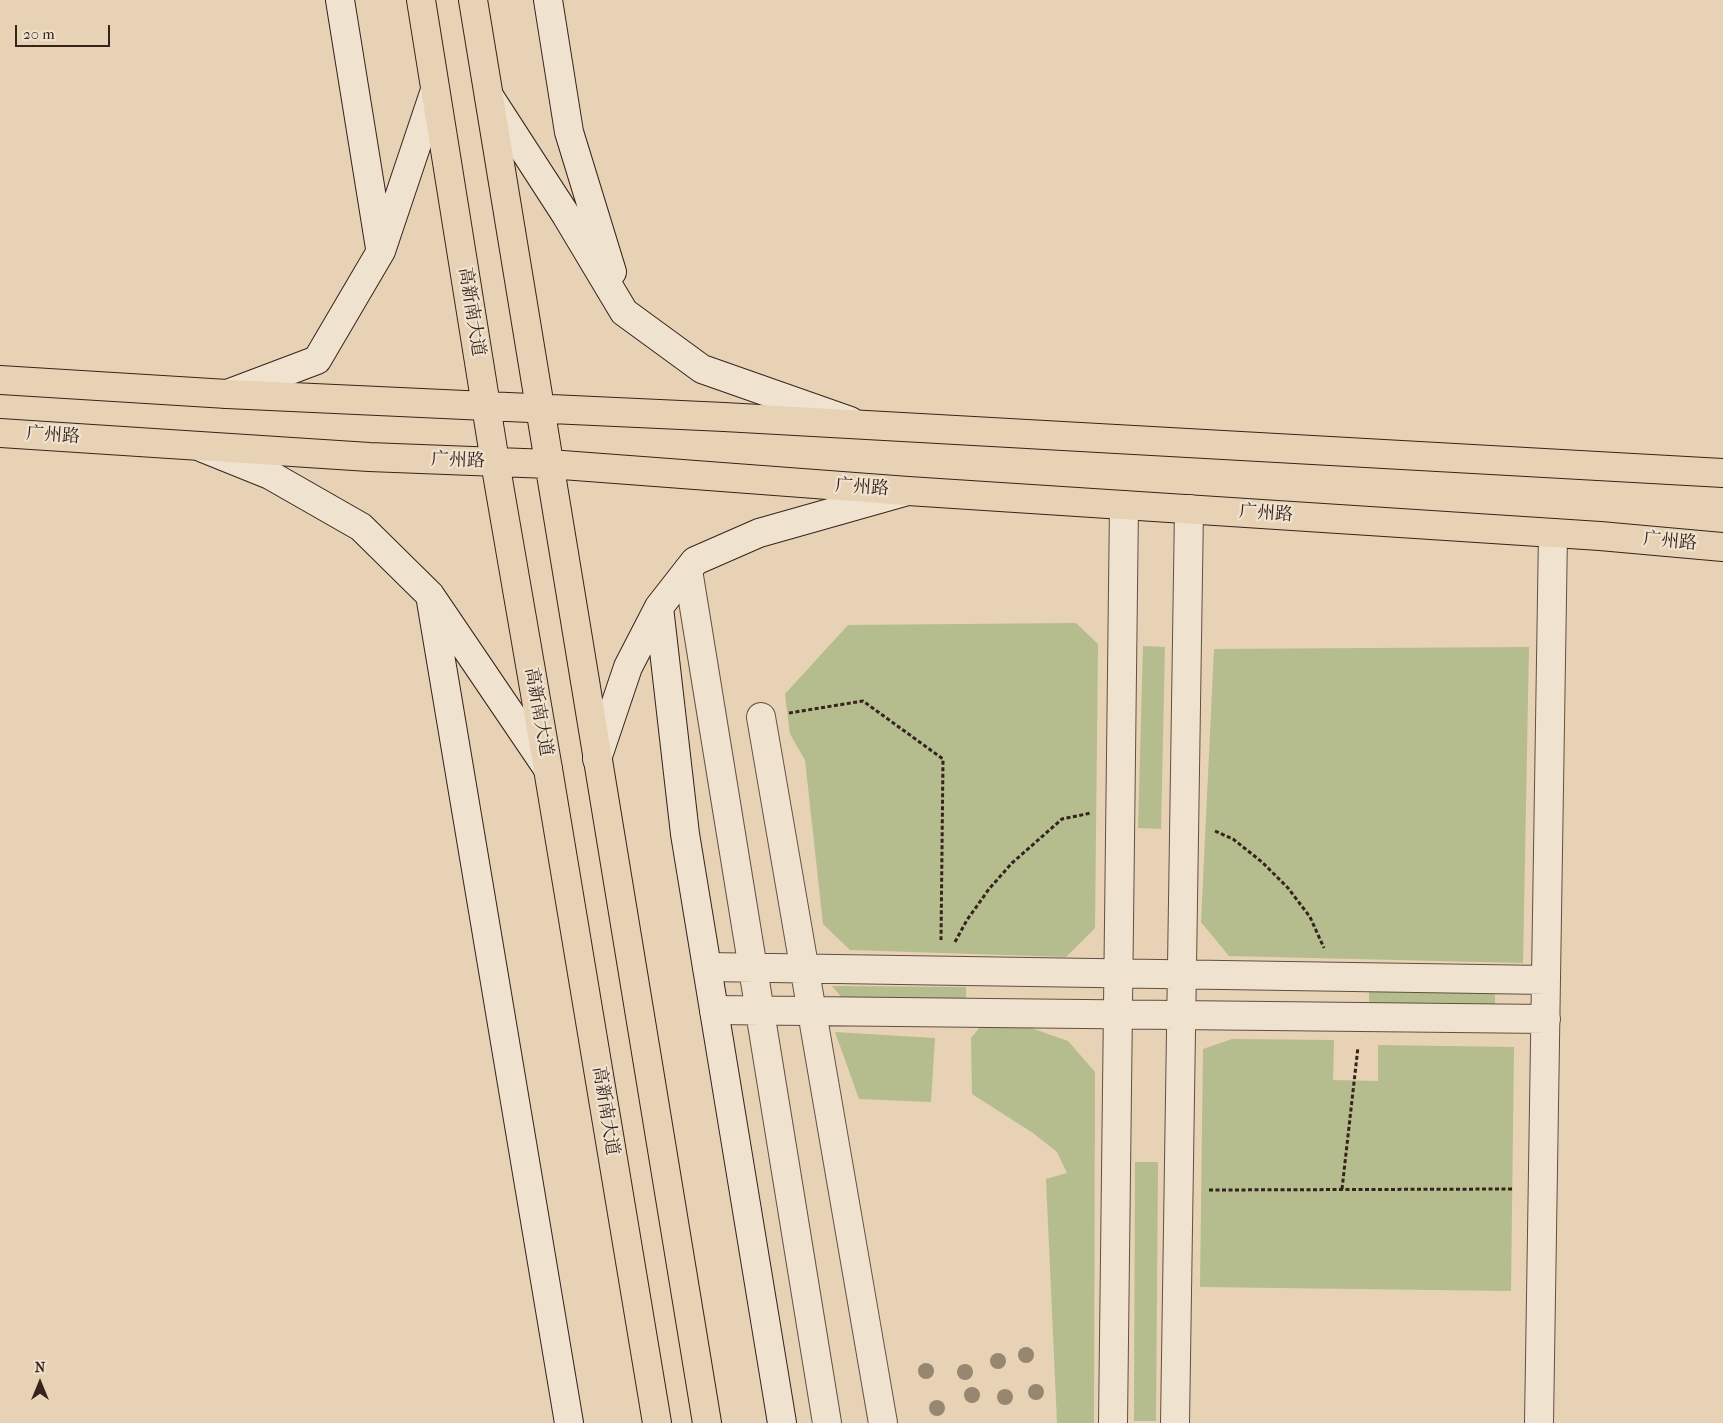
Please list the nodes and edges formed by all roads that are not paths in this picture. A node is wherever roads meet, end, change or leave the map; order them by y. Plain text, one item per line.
1 (340, 0) edge
2 (420, 0) edge
3 (473, 0) edge
4 (548, 0) edge
5 (435, 90) junction
6 (489, 96) junction
7 (381, 251) junction
8 (624, 312) junction
9 (0, 380) edge
10 (226, 394) junction
11 (486, 406) junction
12 (540, 409) junction
13 (865, 426) junction
14 (0, 433) edge
15 (195, 445) junction
16 (495, 462) junction
17 (549, 464) junction
18 (1723, 473) edge
19 (908, 491) junction
20 (1124, 505) junction
21 (1189, 509) junction
22 (1553, 533) junction
23 (1723, 547) edge
24 (688, 570) junction
25 (430, 595) junction
26 (660, 607) junction
27 (761, 717) road end
28 (598, 759) junction
29 (548, 769) junction
30 (707, 967) junction
31 (753, 968) junction
32 (804, 968) junction
33 (1119, 973) junction
34 (1182, 974) junction
35 (1546, 980) junction
36 (714, 1010) junction
37 (760, 1010) junction
38 (811, 1011) junction
39 (1118, 1014) junction
40 (1181, 1015) junction
41 (1546, 1019) junction
42 (569, 1423) edge
43 (657, 1423) edge
44 (707, 1423) edge
45 (782, 1423) edge
46 (827, 1423) edge
47 (883, 1423) edge
48 (1113, 1423) edge
49 (1175, 1423) edge
50 (1539, 1423) edge

1 - 7 street
2 - 5 main road, 高新南大道
3 - 6 main road
4 - 8 street
5 - 7 street
5 - 11 main road, 高新南大道
6 - 8 street
6 - 12 main road
7 - 10 street
8 - 13 street
9 - 10 main road
10 - 11 main road
11 - 12 main road
11 - 16 main road, 高新南大道
12 - 13 main road
12 - 17 main road
13 - 18 main road
14 - 15 main road, 广州路
15 - 16 main road, 广州路
15 - 25 street
16 - 17 main road, 广州路
16 - 29 main road, 高新南大道
17 - 19 main road, 广州路
17 - 28 main road
19 - 20 main road, 广州路
19 - 24 street
20 - 21 main road, 广州路
20 - 33 street
21 - 22 main road, 广州路
21 - 34 street
22 - 23 main road, 广州路
22 - 35 street
24 - 26 street
24 - 31 street
25 - 29 street
25 - 42 street
26 - 28 street
26 - 30 street
27 - 32 street
28 - 44 main road
29 - 43 main road, 高新南大道
30 - 31 street
30 - 36 street
31 - 32 street
31 - 37 street
32 - 33 street
32 - 38 street
33 - 34 street
33 - 39 street
34 - 35 street
34 - 40 street
35 - 41 street
36 - 37 street
36 - 45 street
37 - 38 street
37 - 46 street
38 - 39 street
38 - 47 street
39 - 40 street
39 - 48 street
40 - 41 street
40 - 49 street
41 - 50 street

